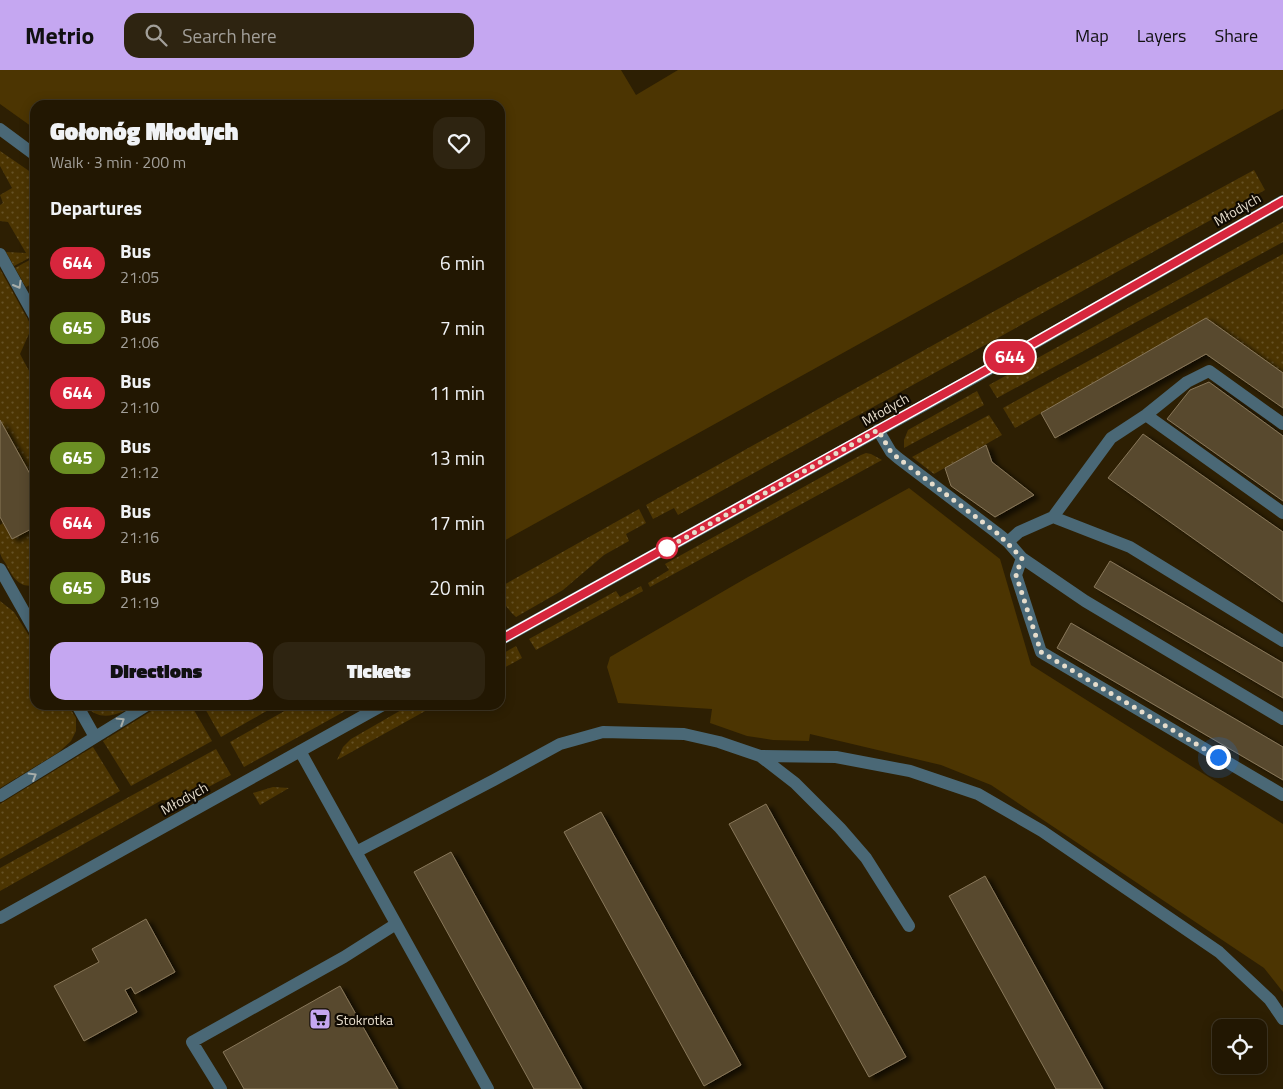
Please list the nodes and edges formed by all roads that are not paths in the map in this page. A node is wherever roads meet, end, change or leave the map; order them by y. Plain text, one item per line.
1 (0, 130) edge
2 (30, 151) edge
3 (1283, 201) edge
4 (0, 254) edge
5 (30, 308) edge
6 (1146, 415) junction
7 (1283, 424) edge
8 (878, 430) junction
9 (1283, 513) edge
10 (1053, 517) junction
11 (1008, 542) junction
12 (1022, 558) junction
13 (0, 569) edge
14 (5, 590) edge
15 (30, 624) edge
16 (505, 637) edge
17 (1283, 642) edge
18 (80, 710) edge
19 (139, 710) edge
20 (374, 710) edge
21 (1283, 719) edge
22 (95, 737) junction
23 (300, 751) junction
24 (760, 756) junction
25 (1283, 795) edge
26 (0, 796) edge
27 (356, 852) junction
28 (0, 918) edge
29 (396, 924) junction
30 (909, 926) dead end
31 (1283, 1019) edge
32 (221, 1089) edge
33 (488, 1089) edge

1 - 2 street
3 - 8 street, Młodych
4 -> 5 street
6 - 7 street
6 - 9 street
6 - 10 street
8 - 11 street
8 - 16 street, Młodych
10 - 11 street
10 - 17 street
11 - 12 street
12 - 21 street
12 - 25 street
13 - 14 street
14 - 15 street
18 - 22 street
22 -> 19 street
20 - 23 street, Młodych
26 -> 22 street
23 - 27 street
23 - 28 street, Młodych
24 - 27 street
24 - 30 street
24 - 31 street
27 - 29 street
29 - 32 street
29 - 33 street

